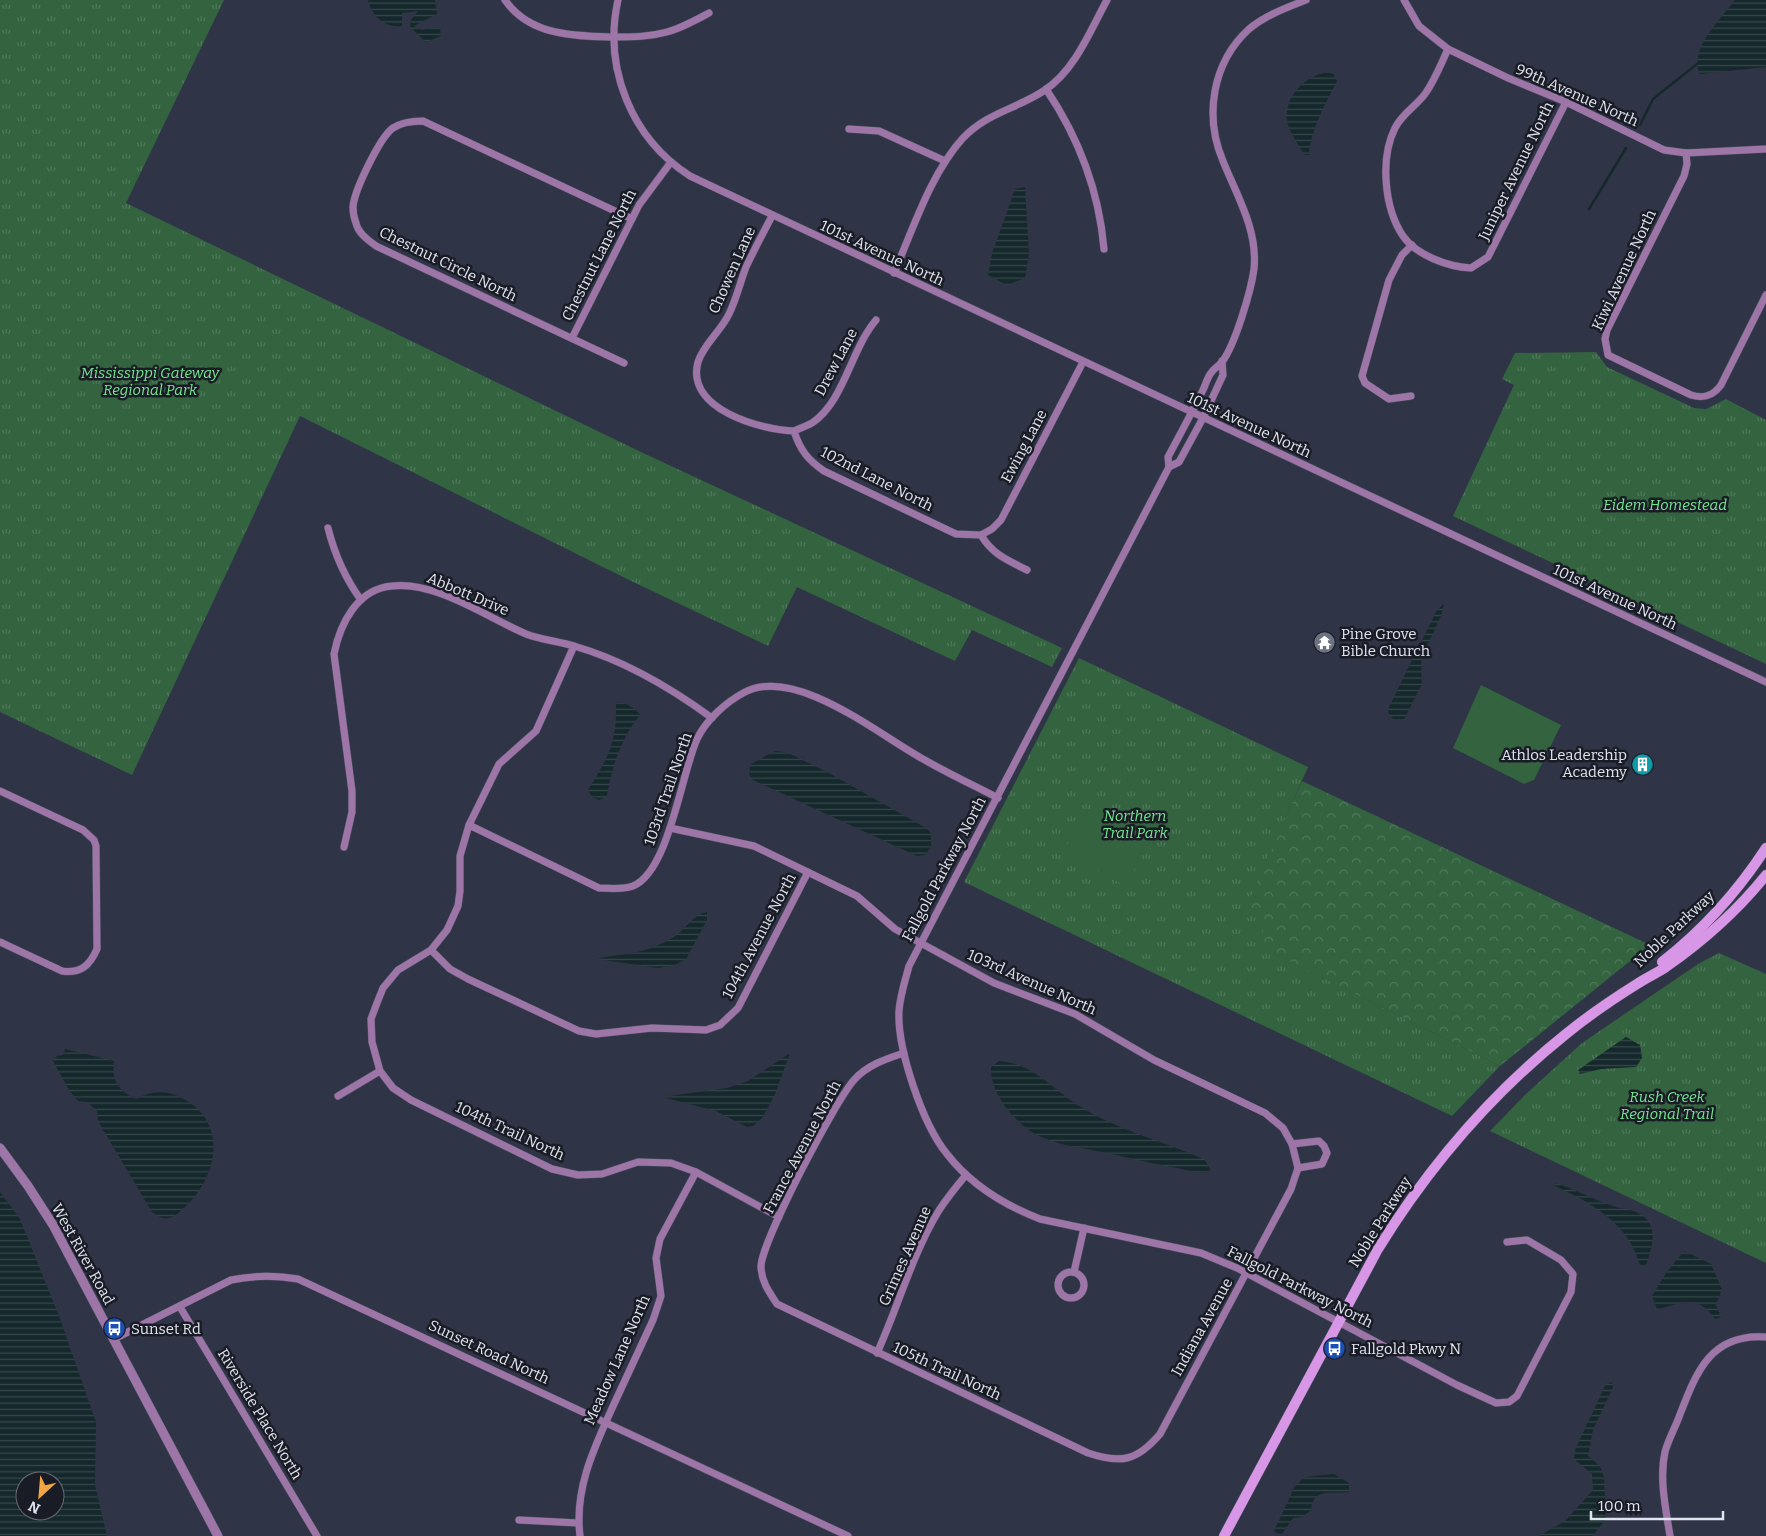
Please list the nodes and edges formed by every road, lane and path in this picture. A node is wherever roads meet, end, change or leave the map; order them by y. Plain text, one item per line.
1 (504, 0) edge
2 (618, 0) edge
3 (1107, 0) edge
4 (1306, 0) edge
5 (1404, 0) edge
6 (1298, 2) edge
7 (709, 13) dead end
8 (614, 37) junction
9 (1448, 49) junction
10 (1046, 89) junction
11 (1566, 102) junction
12 (849, 129) dead end
13 (1766, 149) edge
14 (1686, 153) junction
15 (945, 161) junction
16 (671, 162) junction
17 (772, 216) junction
18 (632, 219) junction
19 (1412, 245) junction
20 (1104, 249) dead end
21 (894, 273) junction
22 (1766, 294) edge
23 (876, 320) dead end
24 (572, 338) junction
25 (1222, 361) junction
26 (1083, 362) junction
27 (624, 363) dead end
28 (1411, 396) dead end
29 (1191, 413) junction
30 (1203, 418) junction
31 (794, 431) junction
32 (1169, 467) junction
33 (328, 528) dead end
34 (980, 535) junction
35 (1027, 570) dead end
36 (361, 600) junction
37 (574, 646) junction
38 (1766, 682) edge
39 (712, 718) junction
40 (0, 791) edge
41 (998, 798) junction
42 (469, 825) junction
43 (670, 828) junction
44 (344, 847) dead end
45 (1766, 848) edge
46 (808, 872) junction
47 (1766, 875) edge
48 (0, 942) edge
49 (921, 944) junction
50 (431, 950) junction
51 (1637, 984) junction
52 (904, 1054) junction
53 (380, 1071) junction
54 (338, 1096) dead end
55 (1292, 1144) junction
56 (0, 1148) edge
57 (1298, 1168) junction
58 (696, 1172) junction
59 (966, 1175) junction
60 (779, 1217) junction
61 (1084, 1228) junction
62 (1507, 1242) dead end
63 (1074, 1272) dead end
64 (1247, 1274) junction
65 (763, 1282) joint
66 (180, 1307) junction
67 (1339, 1322) junction
68 (1766, 1337) edge
69 (114, 1339) junction
70 (877, 1353) junction
71 (606, 1422) junction
72 (1132, 1458) joint
73 (519, 1520) dead end
74 (578, 1523) junction
75 (218, 1536) edge
76 (317, 1536) edge
77 (580, 1536) edge
78 (848, 1536) edge
79 (1224, 1536) edge
80 (1670, 1536) edge

1 - 8 street
2 - 8 street, 101st Avenue North
3 - 10 street
4 - 6 street
5 - 9 street, 99th Avenue North
6 - 25 street
7 - 8 street
8 - 16 street, 101st Avenue North
9 - 11 street, 99th Avenue North
9 - 19 street
10 - 15 street
10 - 20 street
11 - 14 street, 99th Avenue North
11 - 19 street, Juniper Avenue North
12 - 15 street
13 - 14 street, 99th Avenue North
14 - 22 street, Kiwi Avenue North
15 - 21 street
16 - 17 street, 101st Avenue North
16 - 18 street, Chestnut Lane North
17 - 21 street, 101st Avenue North
17 - 31 street, Chowen Lane
18 - 24 street, Chestnut Lane North
18 - 24 street, Chestnut Circle North
19 - 28 street
21 - 26 street, 101st Avenue North
23 - 31 street, Drew Lane
24 - 27 street, Chestnut Circle North
25 - 29 street, Fallgold Parkway North
25 - 30 street, Fallgold Parkway North
26 - 29 street, 101st Avenue North
26 - 34 street, Ewing Lane
29 - 30 street, 101st Avenue North
29 - 32 street, Fallgold Parkway North
30 - 32 street, Fallgold Parkway North
30 - 38 street, 101st Avenue North
31 - 34 street, 102nd Lane North
32 - 41 street, Fallgold Parkway North
33 - 36 street
34 - 35 street
36 - 37 street, Abbott Drive
36 - 44 street, Abbott Drive
37 - 39 street, Abbott Drive
37 - 42 street
39 - 41 street, 103rd Trail North
39 - 43 street, 103rd Trail North
40 - 48 street
41 - 49 street, Fallgold Parkway North
42 - 43 street, 103rd Trail North
42 - 50 street
43 - 46 street, 103rd Avenue North
45 - 51 main road, Noble Parkway
46 - 49 street, 103rd Avenue North
46 - 50 street, 104th Avenue North
47 - 51 main road, Noble Parkway
49 - 52 street, Fallgold Parkway North
49 - 55 street, 103rd Avenue North
50 - 53 street
51 - 67 main road, Noble Parkway
52 - 59 street, Fallgold Parkway North
52 - 60 street, France Avenue North
53 - 54 street
53 - 58 street, 104th Trail North
55 - 57 street
55 - 57 street
56 - 69 street, West River Road
57 - 64 street, Indiana Avenue
58 - 60 street, 104th Trail North
58 - 71 street, Meadow Lane North
59 - 61 street, Fallgold Parkway North
59 - 70 street, Grimes Avenue
60 - 65 street, France Avenue North
61 - 63 street
61 - 64 street, Fallgold Parkway North
62 - 67 street, Fallgold Parkway North
64 - 67 street, Fallgold Parkway North
64 - 72 street, Indiana Avenue
65 - 70 street, 105th Trail North
66 - 69 street, Sunset Road North
66 - 71 street, Sunset Road North
66 - 76 street, Riverside Place North
67 - 79 main road, Noble Parkway
68 - 80 street
69 - 75 street, West River Road
70 - 72 street, 105th Trail North
71 - 74 street, Meadow Lane North
71 - 78 street, Sunset Road North
73 - 74 street
74 - 77 street, Meadow Lane North

